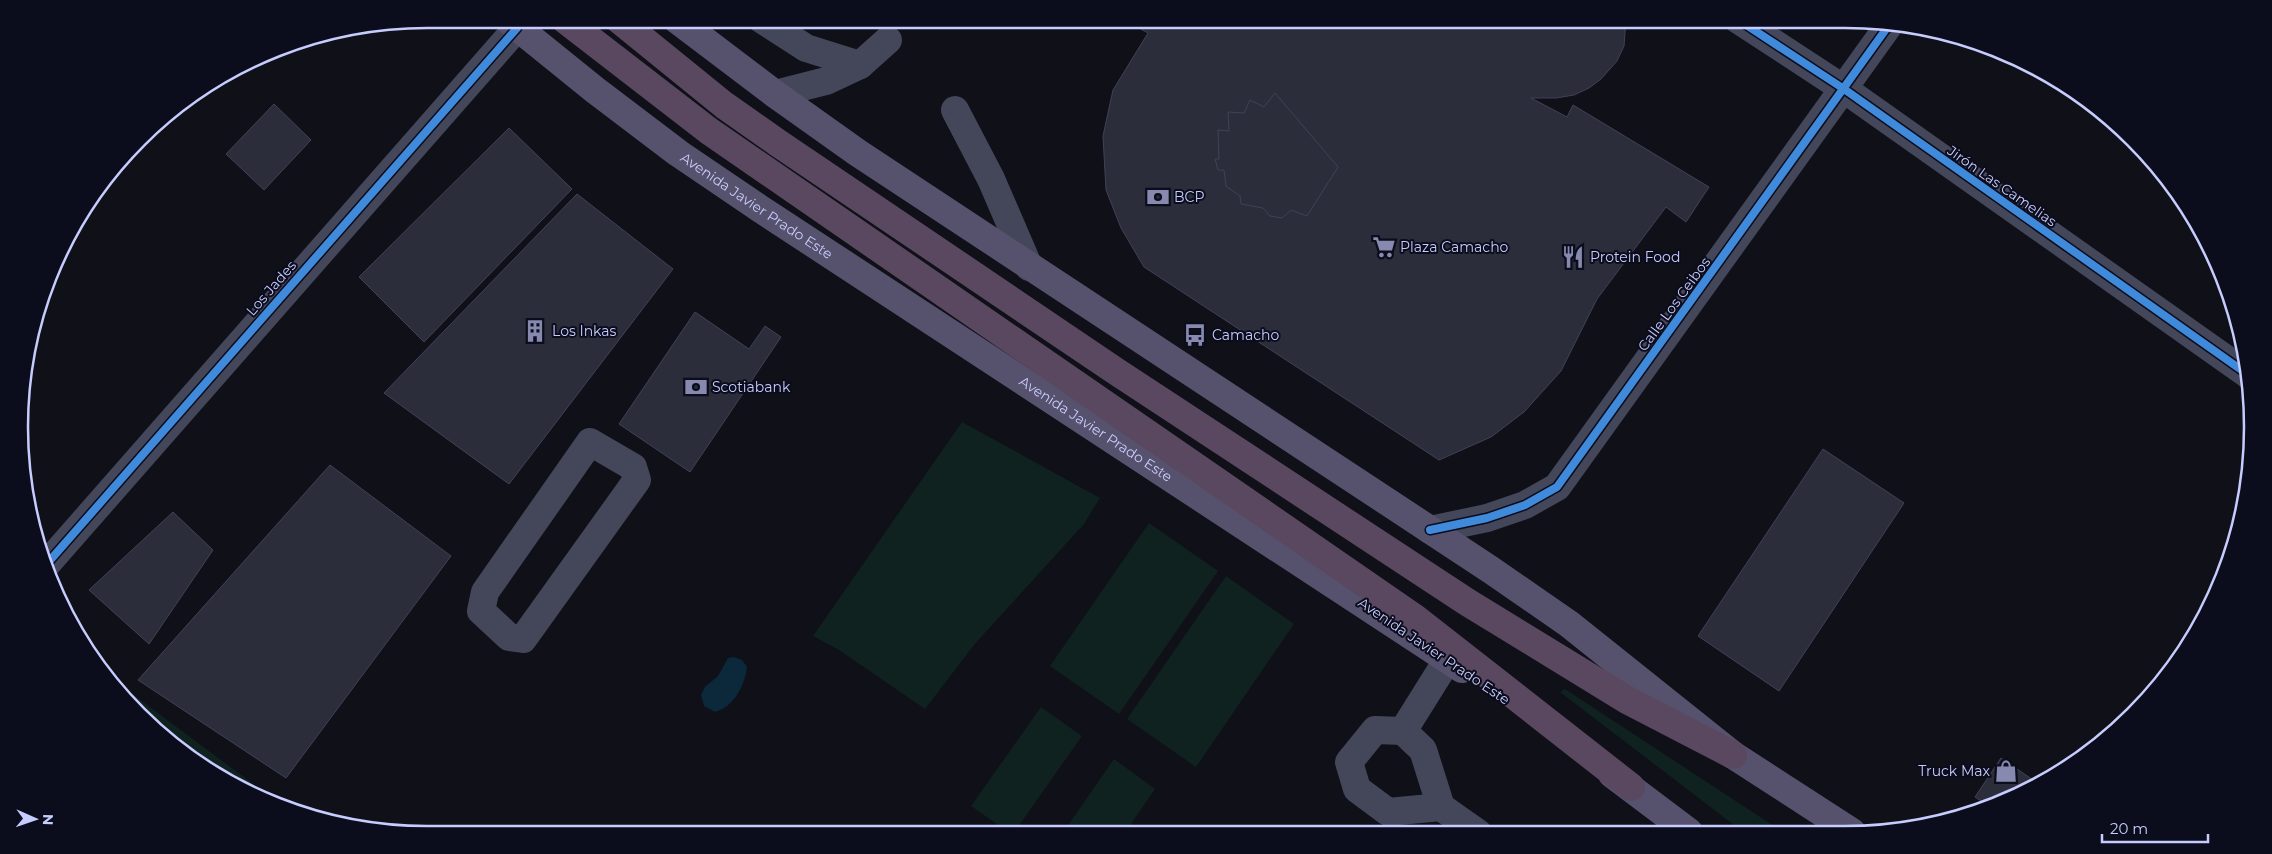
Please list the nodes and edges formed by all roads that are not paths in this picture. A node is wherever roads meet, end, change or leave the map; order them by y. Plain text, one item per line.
1 (508, 28) edge
2 (518, 28) edge
3 (574, 28) edge
4 (629, 28) edge
5 (688, 28) edge
6 (775, 28) edge
7 (1751, 28) edge
8 (1885, 30) edge
9 (888, 40) dead end
10 (860, 65) junction
11 (1844, 89) junction
12 (775, 94) junction
13 (955, 110) dead end
14 (1029, 267) junction
15 (2240, 369) edge
16 (590, 442) joint
17 (1430, 530) junction
18 (51, 559) edge
19 (1448, 659) junction
20 (1403, 731) junction
21 (1733, 754) junction
22 (1631, 787) junction
23 (1441, 807) junction
24 (1468, 826) edge
25 (1681, 826) edge
26 (1843, 826) edge

1 - 18 street, Los Jades
2 - 19 main road, Avenida Javier Prado Este
3 - 22 highway
4 - 21 highway
5 - 12 main road
6 - 10 street
7 - 11 street, Jirón Las Camelias
8 - 11 street, Calle Los Ceibos
9 - 10 street
10 - 12 street
11 - 15 street, Jirón Las Camelias
11 - 17 street, Calle Los Ceibos
12 - 14 main road
13 - 14 street
14 - 17 main road
16 - 16 street
17 - 21 main road
19 - 20 street
19 - 22 main road, Avenida Javier Prado Este
20 - 23 street
20 - 23 street
21 - 26 main road
22 - 25 main road, Avenida Javier Prado Este
23 - 24 street

